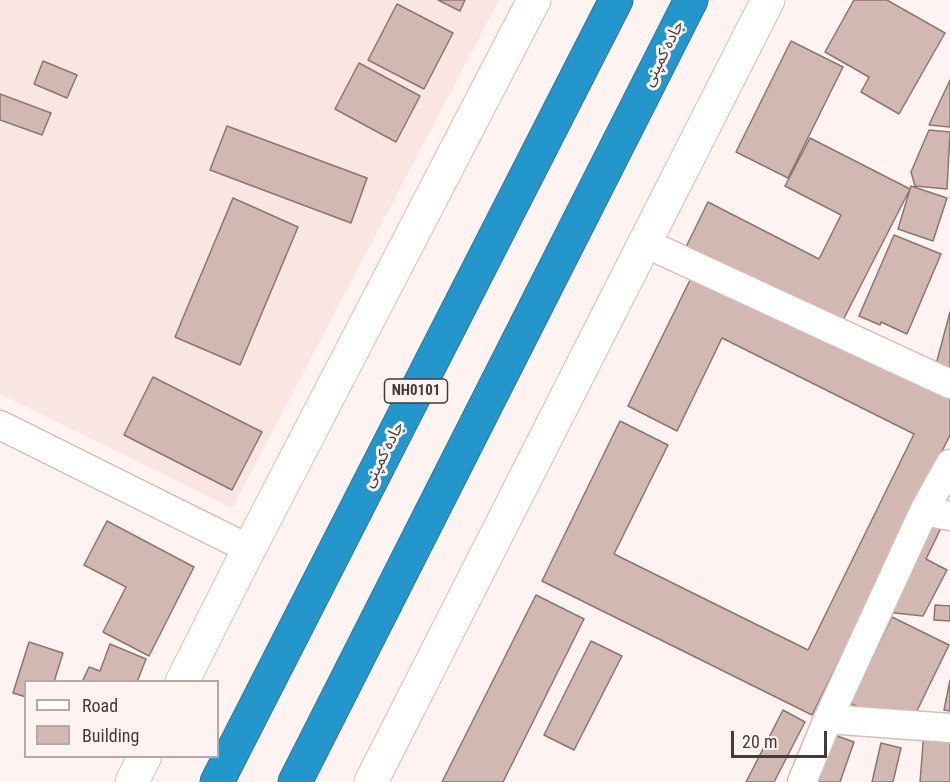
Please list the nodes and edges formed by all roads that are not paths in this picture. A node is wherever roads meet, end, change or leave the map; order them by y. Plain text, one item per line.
1 (534, 0) edge
2 (616, 0) edge
3 (692, 0) edge
4 (768, 0) edge
5 (645, 243) junction
6 (950, 384) edge
7 (0, 425) edge
8 (950, 464) edge
9 (937, 513) edge
10 (249, 549) junction
11 (183, 680) edge
12 (828, 719) junction
13 (950, 728) edge
14 (144, 758) edge
15 (132, 782) edge
16 (217, 782) edge
17 (296, 782) edge
18 (371, 782) edge
19 (802, 782) edge

1 - 10 street
2 - 16 highway, جاده کمپنی / NH0101
3 - 17 highway, جاده کمپنی
4 - 5 street
5 - 6 street
5 - 18 street
7 - 10 street
8 - 9 street
9 - 12 street
10 - 11 street
12 - 13 street
12 - 19 street
14 - 15 street

